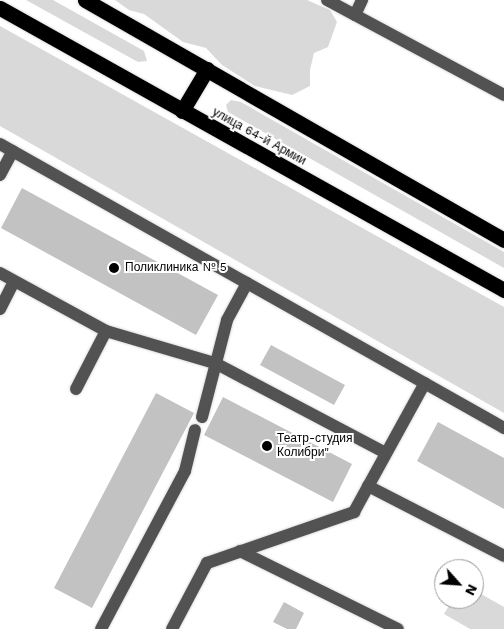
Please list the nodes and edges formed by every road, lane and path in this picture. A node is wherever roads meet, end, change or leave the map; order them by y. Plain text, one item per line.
1 (85, 0) edge
2 (327, 0) edge
3 (362, 0) edge
4 (0, 8) edge
5 (355, 15) junction
6 (207, 70) junction
7 (504, 95) edge
8 (182, 111) junction
9 (0, 144) edge
10 (13, 151) junction
11 (0, 175) edge
12 (504, 240) edge
13 (0, 274) edge
14 (14, 282) junction
15 (247, 283) junction
16 (504, 290) edge
17 (0, 308) edge
18 (106, 331) junction
19 (215, 363) junction
20 (425, 383) junction
21 (76, 389) dead end
22 (202, 417) dead end
23 (504, 428) edge
24 (195, 430) dead end
25 (386, 454) junction
26 (368, 486) junction
27 (240, 551) junction
28 (504, 556) edge
29 (101, 629) edge
30 (172, 629) edge
31 (398, 629) edge

1 - 6 highway
2 - 5 street
3 - 5 street
4 - 8 highway, улица 64-й Армии
5 - 7 street
6 - 8 highway
6 - 12 highway
8 - 16 highway, улица 64-й Армии
9 - 10 street
10 - 11 street
10 - 15 street
13 - 14 street
14 - 17 street
14 - 18 street
15 - 19 street
15 - 20 street
18 - 19 street
18 - 21 street
19 - 22 street
19 - 25 street
20 - 23 street
20 - 25 street
24 - 29 street
25 - 26 street
26 - 27 street
26 - 28 street
27 - 30 street
27 - 31 street

